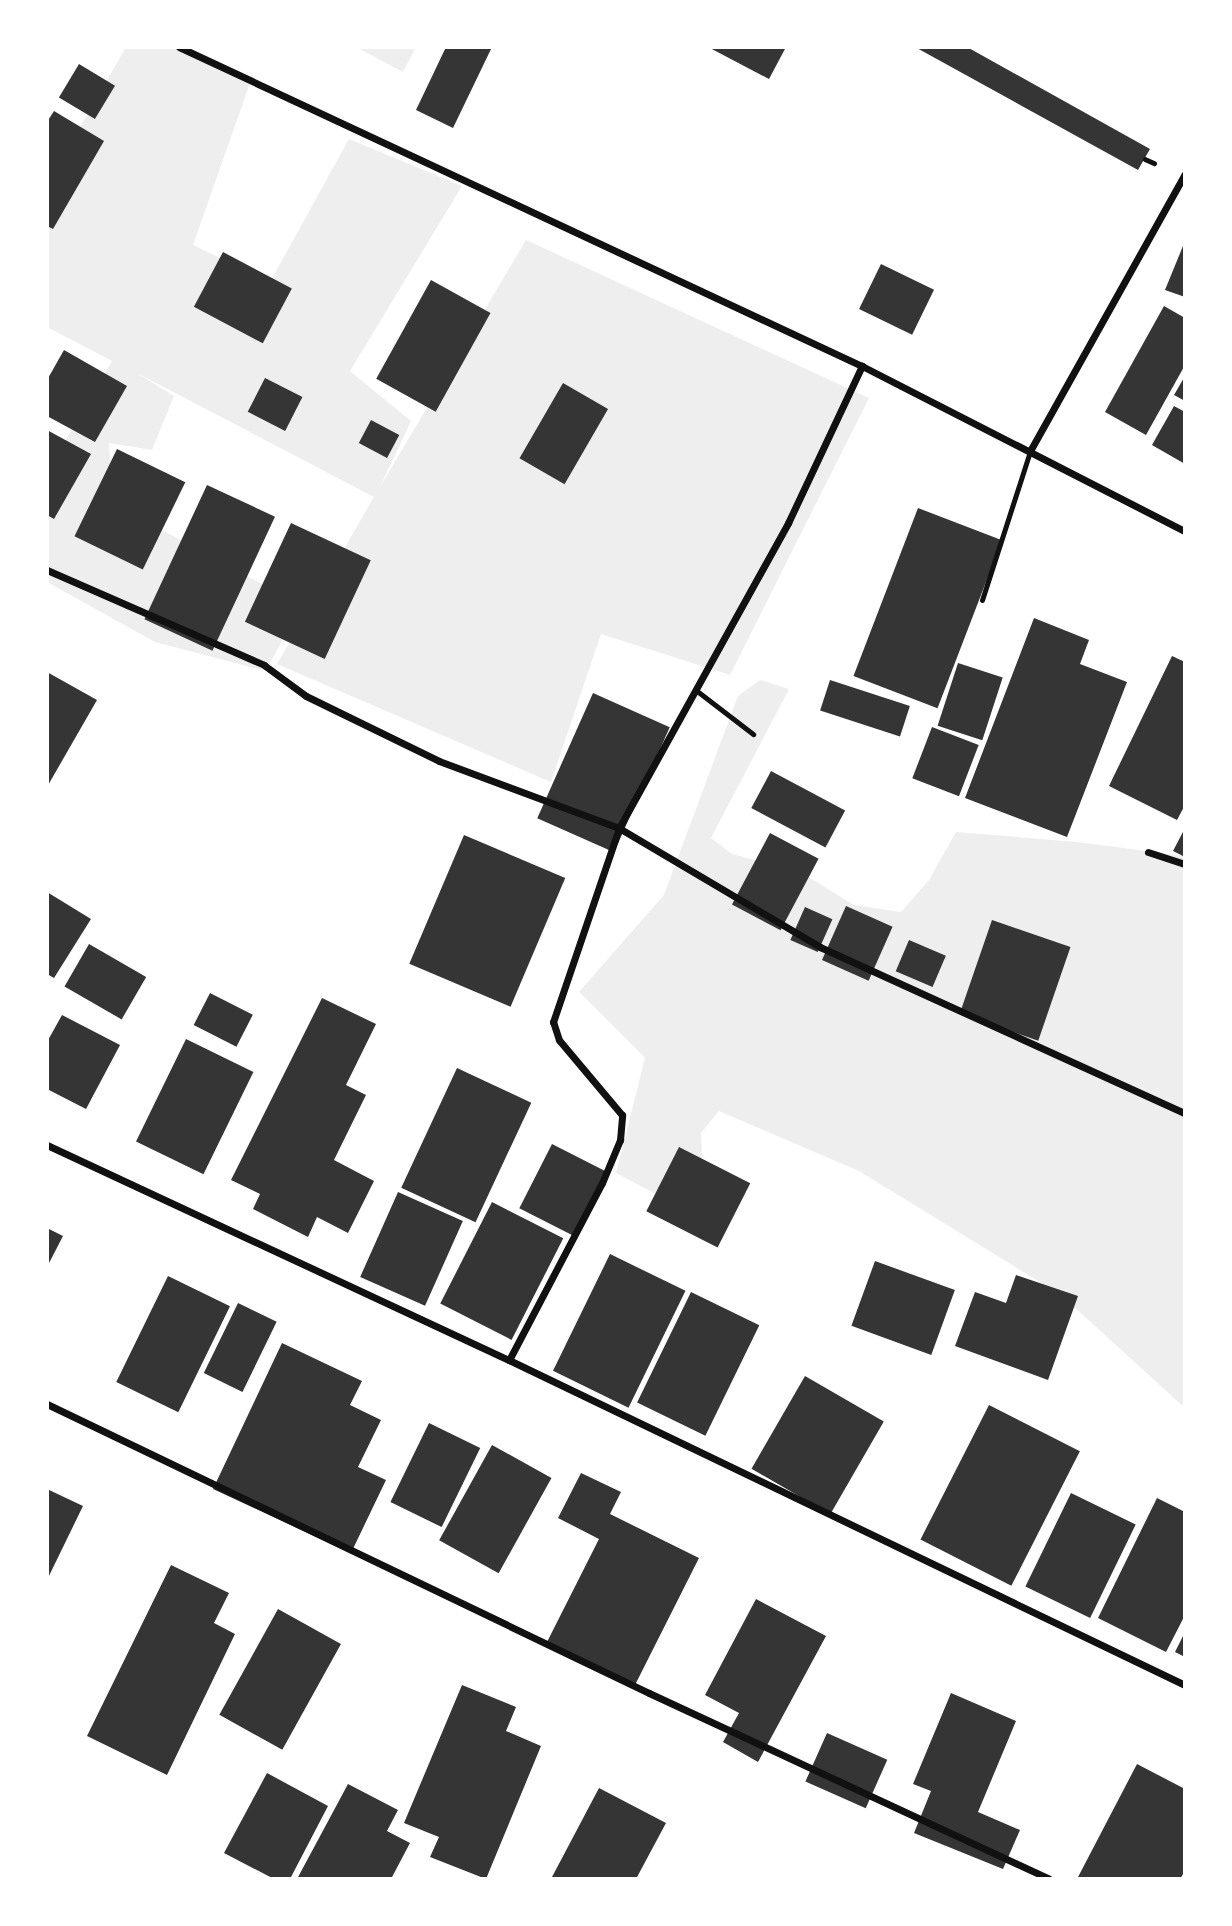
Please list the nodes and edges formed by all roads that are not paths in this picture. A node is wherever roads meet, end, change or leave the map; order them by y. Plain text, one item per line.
1 (178, 47) edge
2 (1185, 174) edge
3 (862, 366) junction
4 (1030, 451) junction
5 (1185, 531) edge
6 (47, 570) edge
7 (982, 600) dead end
8 (697, 691) junction
9 (753, 734) dead end
10 (619, 828) junction
11 (1148, 852) dead end
12 (1185, 864) edge
13 (1185, 1113) edge
14 (47, 1145) edge
15 (509, 1360) junction
16 (47, 1404) edge
17 (1185, 1685) edge
18 (1049, 1879) edge

1 - 3 street
2 - 4 street
3 - 4 street
3 - 8 street
4 - 5 street
4 - 7 lane
6 - 10 street
8 - 9 lane
8 - 10 street
10 - 13 street
10 - 15 street
11 - 12 street
14 - 15 street
15 - 17 street
16 - 18 street

